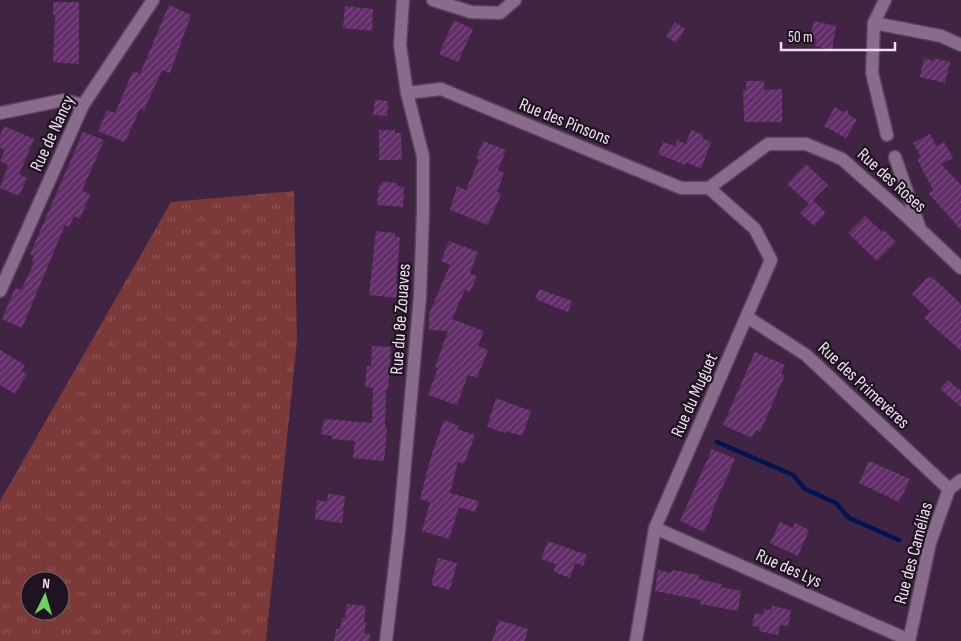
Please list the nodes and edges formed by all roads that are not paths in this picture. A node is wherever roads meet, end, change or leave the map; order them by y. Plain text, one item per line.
1 (153, 0) edge
2 (403, 0) edge
3 (433, 0) edge
4 (515, 0) edge
5 (885, 0) edge
6 (874, 23) junction
7 (961, 45) edge
8 (407, 93) junction
9 (83, 105) junction
10 (0, 113) edge
11 (887, 135) dead end
12 (895, 157) dead end
13 (709, 188) junction
14 (919, 228) junction
15 (961, 268) edge
16 (0, 291) edge
17 (747, 317) junction
18 (961, 480) edge
19 (949, 489) junction
20 (655, 528) junction
21 (909, 640) edge
22 (386, 641) edge
23 (636, 641) edge

1 - 9 street, Rue de Nancy
2 - 8 street, Rue du 8e Zouaves
3 - 4 street
5 - 6 street
6 - 7 street
6 - 11 street, Rue des Roses
8 - 13 street, Rue des Pinsons
8 - 22 street, Rue du 8e Zouaves
9 - 10 street
9 - 16 street, Rue de Nancy
12 - 14 street, Rue des Roses
13 - 14 street, Rue des Roses
13 - 17 street, Rue du Muguet
14 - 15 street, Rue des Roses
17 - 19 street, Rue des Primevères
17 - 20 street, Rue du Muguet
18 - 19 street, Rue des Camélias
19 - 21 street, Rue des Camélias
20 - 21 street, Rue des Lys
20 - 23 street, Rue du Muguet

